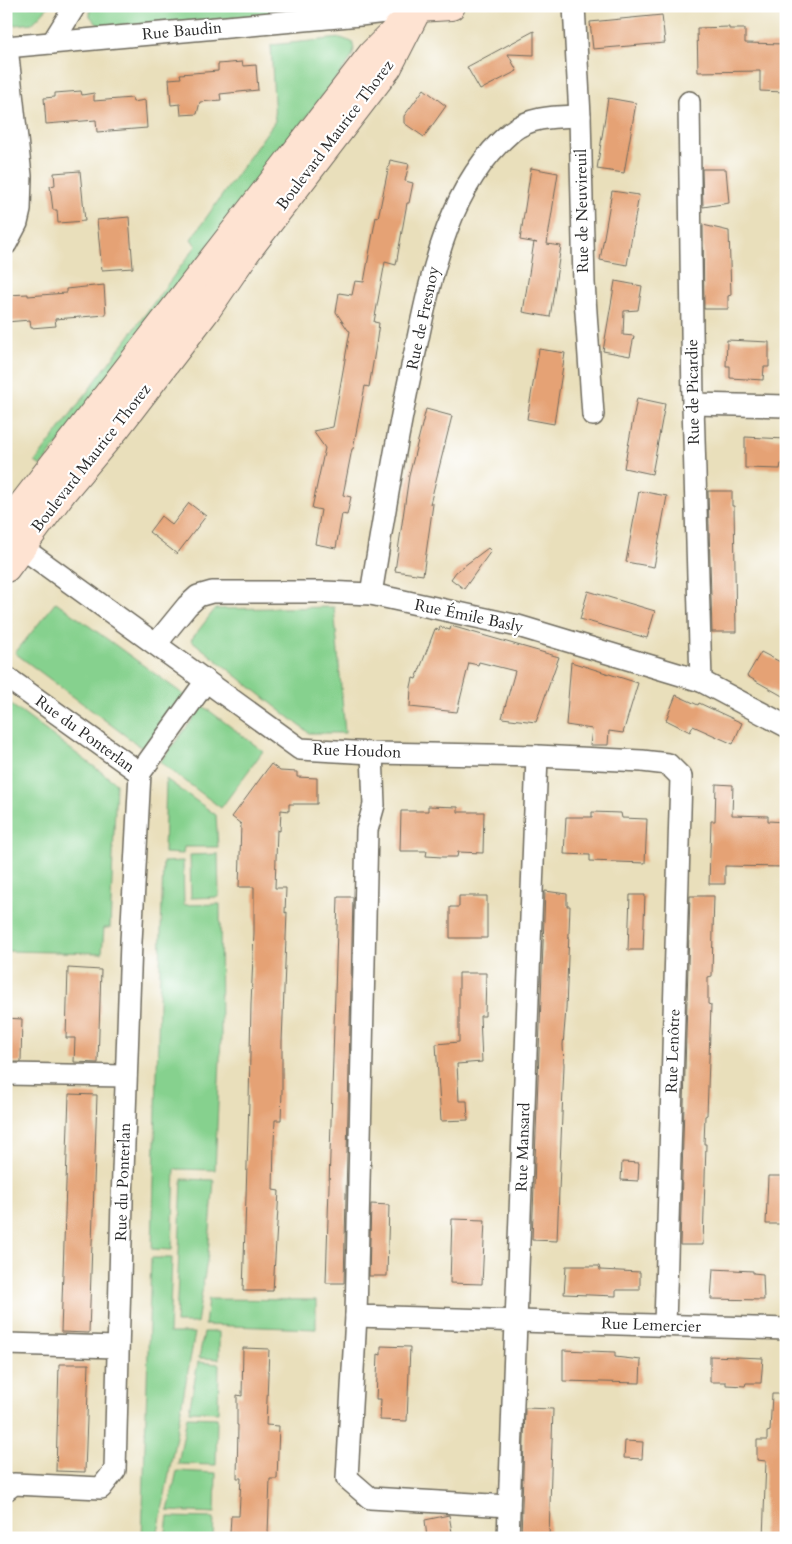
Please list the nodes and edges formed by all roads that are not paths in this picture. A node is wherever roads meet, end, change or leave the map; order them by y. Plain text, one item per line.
1 (76, 6) edge
2 (451, 6) edge
3 (574, 6) edge
4 (418, 8) junction
5 (336, 12) edge
6 (52, 43) junction
7 (7, 47) edge
8 (689, 102) dead end
9 (580, 116) junction
10 (6, 244) edge
11 (693, 404) junction
12 (786, 406) edge
13 (593, 415) dead end
14 (10, 544) edge
15 (370, 594) junction
16 (156, 644) junction
17 (6, 677) edge
18 (206, 680) junction
19 (701, 681) junction
20 (786, 726) edge
21 (372, 752) junction
22 (538, 756) junction
23 (140, 774) junction
24 (681, 777) joint
25 (6, 1074) edge
26 (126, 1076) junction
27 (356, 1316) junction
28 (516, 1320) junction
29 (665, 1326) junction
30 (786, 1329) edge
31 (6, 1344) edge
32 (118, 1347) junction
33 (6, 1490) edge
34 (509, 1506) junction
35 (508, 1538) edge

1 - 6 street
2 - 4 street
3 - 9 street, Rue de Neuvireuil
4 - 5 street, Rue Baudin
4 - 14 street, Boulevard Maurice Thorez
5 - 6 street, Rue Baudin
6 - 7 street, Rue Baudin
7 - 10 street
8 - 11 street, Rue de Picardie
9 - 13 street, Rue de Neuvireuil
9 - 15 street, Rue de Fresnoy
11 - 12 street
11 - 19 street, Rue de Picardie
14 - 16 street, Rue Houdon
15 - 16 street, Rue Émile Basly
15 - 19 street, Rue Émile Basly
16 - 18 street, Rue Houdon
17 - 23 street, Rue du Ponterlan
18 - 21 street, Rue Houdon
18 - 23 street, Rue du Ponterlan
19 - 20 street, Rue Émile Basly
21 - 22 street, Rue Houdon
21 - 27 street
22 - 24 street, Rue Houdon
22 - 28 street, Rue Mansard
23 - 26 street, Rue du Ponterlan
24 - 29 street, Rue Lenôtre
25 - 26 street
26 - 32 street, Rue du Ponterlan
27 - 28 street, Rue Lemercier
27 - 34 street
28 - 29 street, Rue Lemercier
28 - 34 street, Rue Mansard
29 - 30 street, Rue Lemercier
31 - 32 street
32 - 33 street, Rue du Ponterlan
34 - 35 street, Rue Mansard

